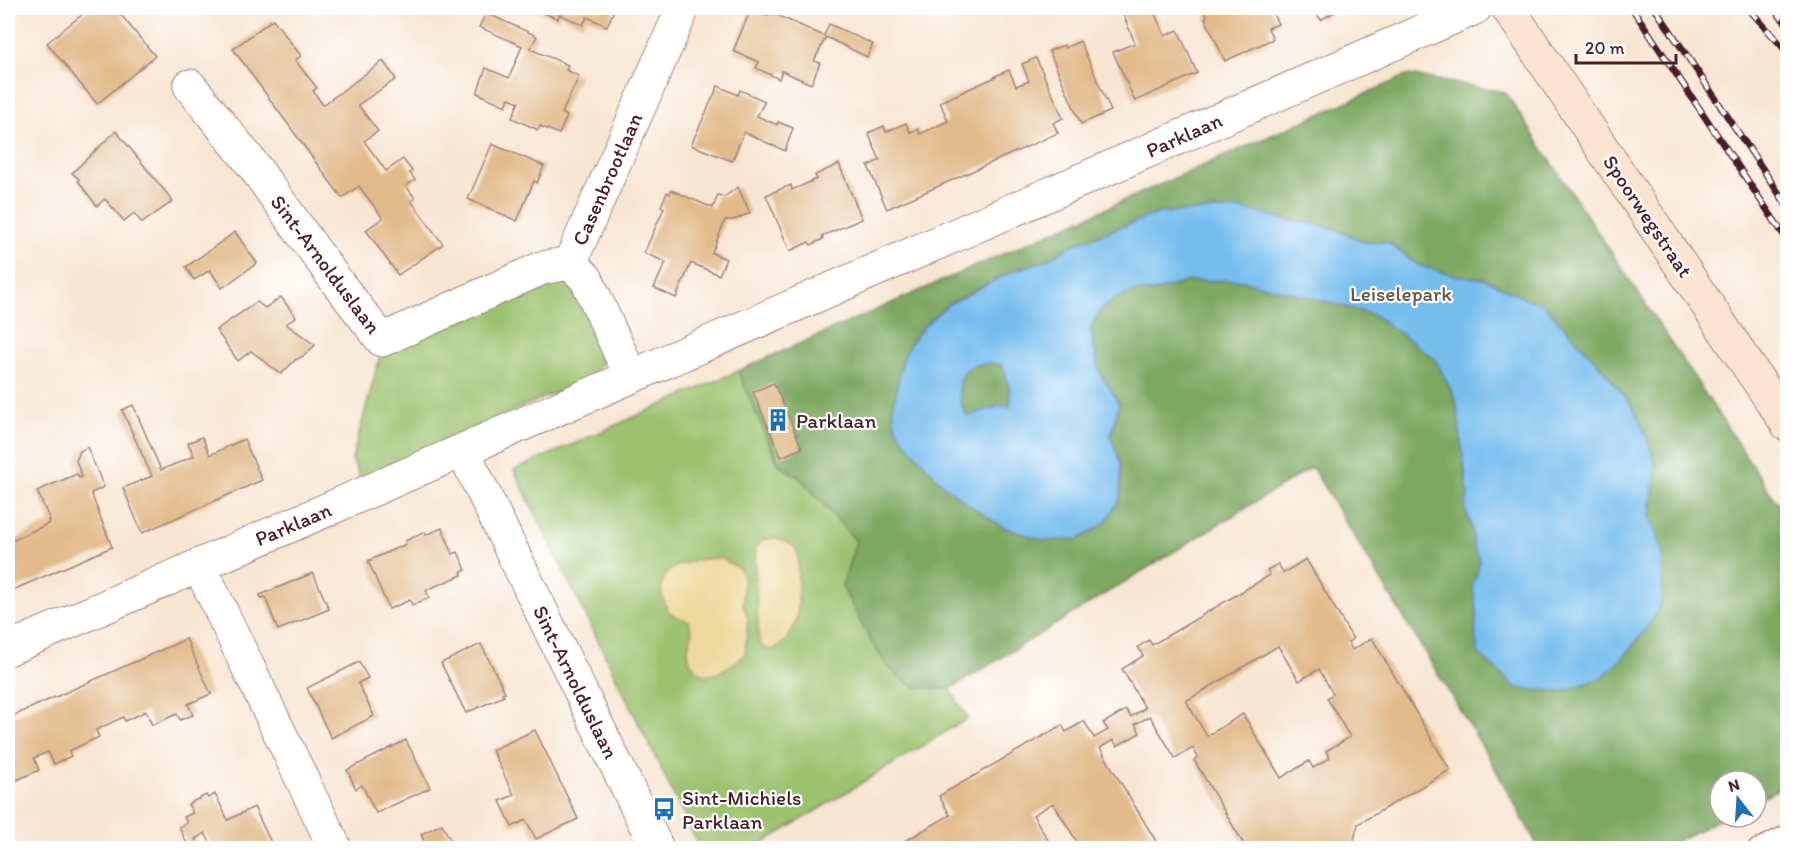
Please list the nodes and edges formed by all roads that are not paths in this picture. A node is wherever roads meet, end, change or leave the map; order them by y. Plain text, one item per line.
1 (683, 8) edge
2 (1475, 8) edge
3 (1508, 8) edge
4 (190, 86) dead end
5 (570, 263) junction
6 (631, 377) junction
7 (1788, 425) edge
8 (463, 451) junction
9 (199, 565) junction
10 (8, 649) edge
11 (1788, 833) edge
12 (654, 847) edge
13 (335, 849) edge
14 (1756, 849) edge

1 - 5 street, Casenbrootlaan
2 - 6 street, Parklaan
3 - 7 street, Spoorwegstraat
4 - 5 street, Sint-Arnolduslaan
5 - 6 street, Casenbrootlaan
6 - 8 street, Parklaan
8 - 9 street, Parklaan
8 - 12 street, Sint-Arnolduslaan
9 - 10 street, Parklaan
9 - 13 street
11 - 14 lane

